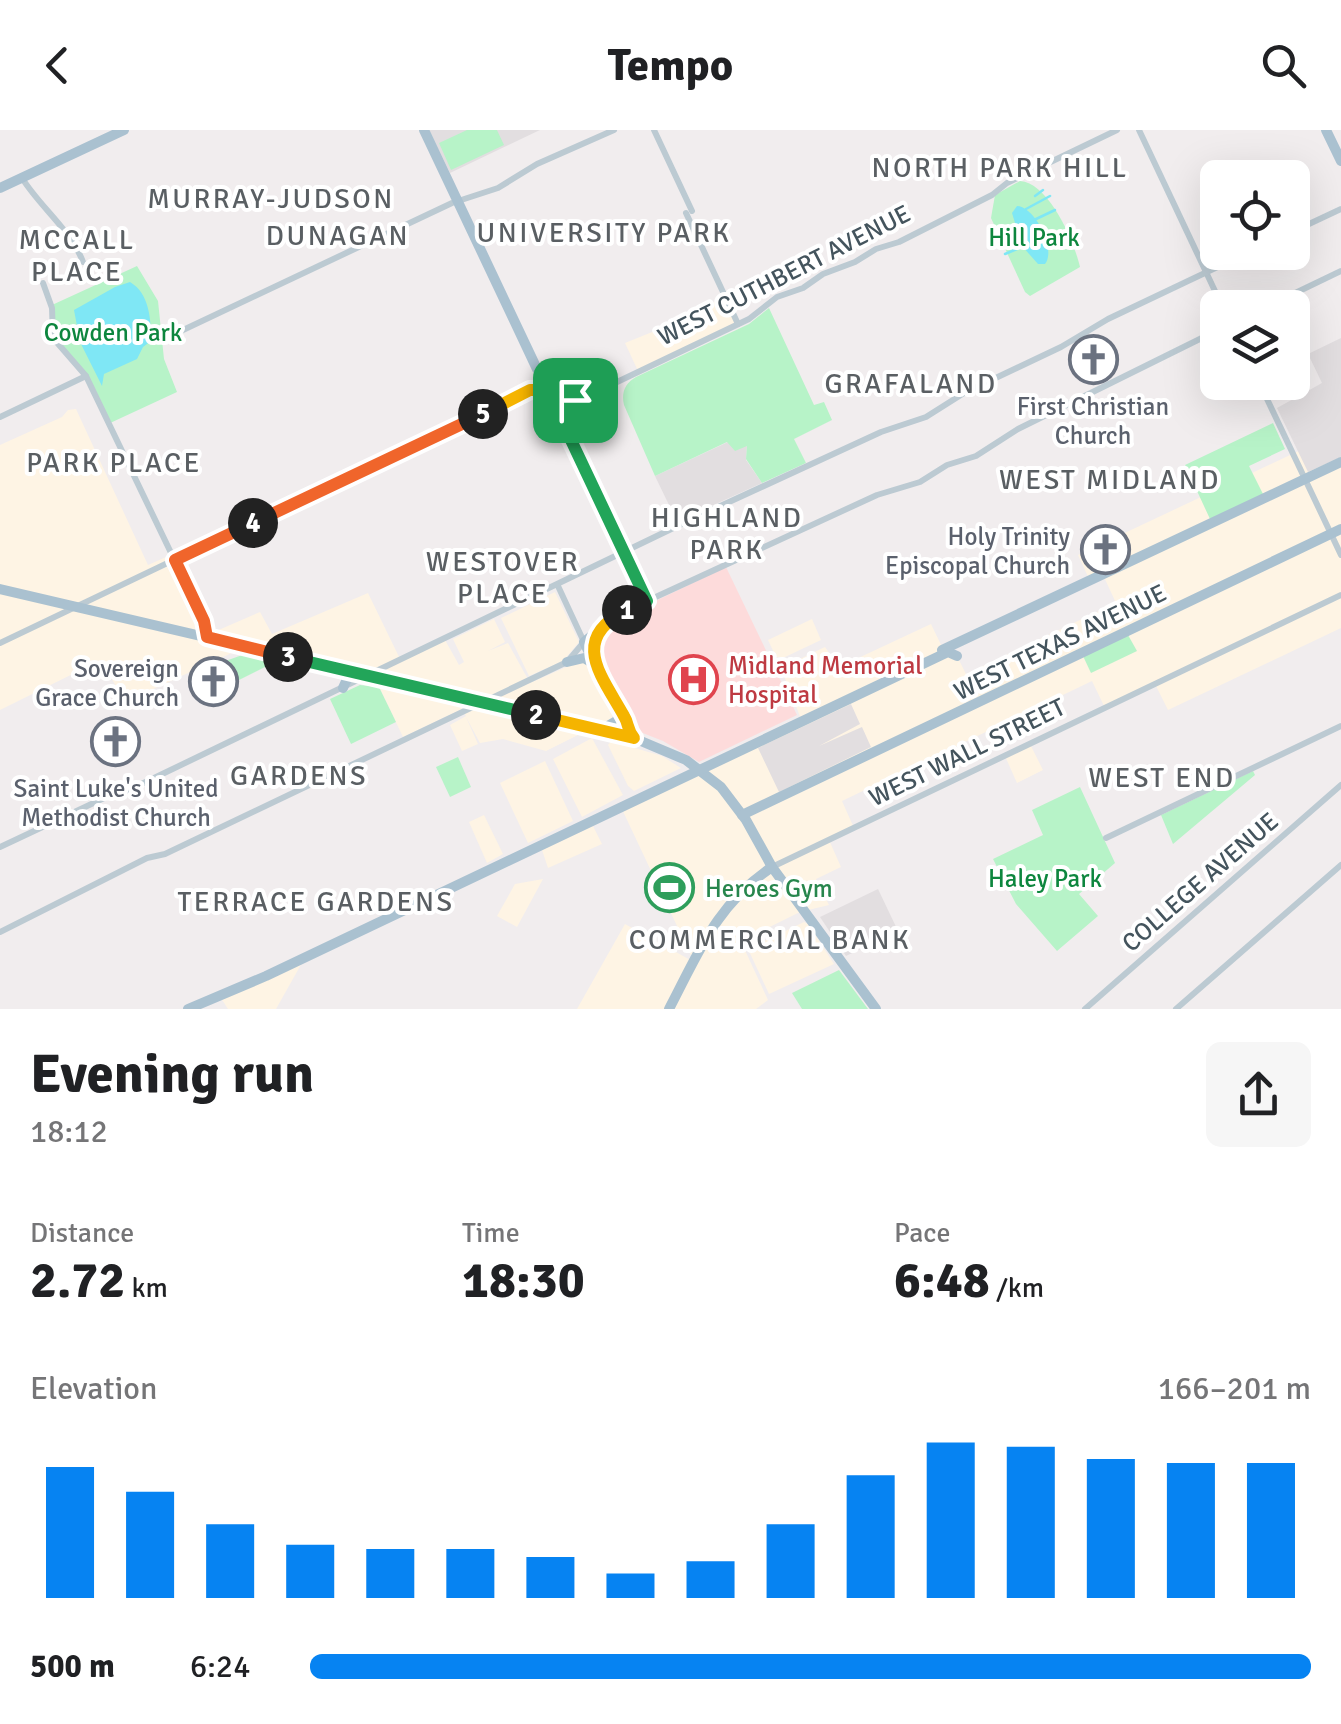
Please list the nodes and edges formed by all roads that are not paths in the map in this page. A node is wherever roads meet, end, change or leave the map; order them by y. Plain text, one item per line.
1 (124, 130) edge
2 (424, 130) edge
3 (614, 130) edge
4 (654, 130) edge
5 (1117, 130) edge
6 (1139, 130) edge
7 (1326, 130) edge
8 (1341, 160) edge
9 (22, 178) junction
10 (0, 188) edge
11 (458, 203) junction
12 (1341, 209) edge
13 (1310, 224) edge
14 (83, 262) dead end
15 (1213, 270) edge
16 (1341, 271) edge
17 (1207, 273) junction
18 (43, 283) dead end
19 (1215, 290) edge
20 (1301, 290) edge
21 (738, 324) junction
22 (164, 339) dead end
23 (1200, 339) edge
24 (86, 376) junction
25 (542, 389) junction
26 (1268, 400) edge
27 (558, 406) junction
28 (0, 417) edge
29 (1341, 462) edge
30 (1305, 479) junction
31 (1336, 531) edge
32 (624, 554) junction
33 (1341, 555) edge
34 (175, 560) junction
35 (558, 586) junction
36 (0, 590) edge
37 (1341, 595) edge
38 (647, 601) junction
39 (76, 607) junction
40 (600, 628) junction
41 (207, 637) junction
42 (584, 642) junction
43 (0, 643) edge
44 (957, 656) dead end
45 (568, 662) junction
46 (596, 666) junction
47 (341, 670) junction
48 (369, 676) junction
49 (343, 688) junction
50 (484, 702) junction
51 (617, 708) junction
52 (1341, 726) edge
53 (600, 730) junction
54 (634, 738) junction
55 (698, 768) junction
56 (1341, 785) edge
57 (742, 815) junction
58 (1106, 838) dead end
59 (0, 847) edge
60 (1341, 865) edge
61 (772, 867) junction
62 (0, 932) edge
63 (188, 1009) edge
64 (669, 1009) edge
65 (876, 1009) edge
66 (1085, 1009) edge
67 (1176, 1009) edge

1 - 9 main road
2 - 11 main road
3 - 11 street
4 - 21 street
5 - 21 street, WEST CUTHBERT AVENUE
6 - 17 street
7 - 8 main road
9 - 10 main road
9 - 14 street
11 - 22 street
11 - 25 main road
12 - 13 street
15 - 17 street
16 - 20 street
17 - 19 street
17 - 32 street
18 - 24 street
21 - 27 street, WEST CUTHBERT AVENUE
23 - 38 street
24 - 28 street
24 - 34 street
25 - 27 main road
25 - 27 main road
25 - 34 street
26 - 30 street
27 - 32 main road
29 - 30 main road
30 - 31 street
30 - 55 main road
31 - 33 street
31 - 57 main road, WEST TEXAS AVENUE
32 - 35 street
32 - 38 main road
34 - 39 street
34 - 41 street
35 - 42 street
35 - 48 street
36 - 39 main road
37 - 61 street, WEST WALL STREET
38 - 40 main road
39 - 41 main road
39 - 43 street
40 - 42 main road
40 - 46 main road
41 - 47 main road
42 - 45 street
42 - 46 main road
44 - 55 main road
45 - 46 main road
45 - 50 street
46 - 51 main road
47 - 48 main road
47 - 49 main road
48 - 49 street
48 - 50 main road
49 - 59 street
50 - 53 main road
50 - 62 street
51 - 53 main road
51 - 54 main road
52 - 58 street
53 - 54 main road
54 - 55 main road
55 - 57 main road
55 - 63 main road
56 - 66 street, COLLEGE AVENUE
57 - 61 main road
60 - 67 street
61 - 64 main road, WEST WALL STREET
61 - 65 main road

